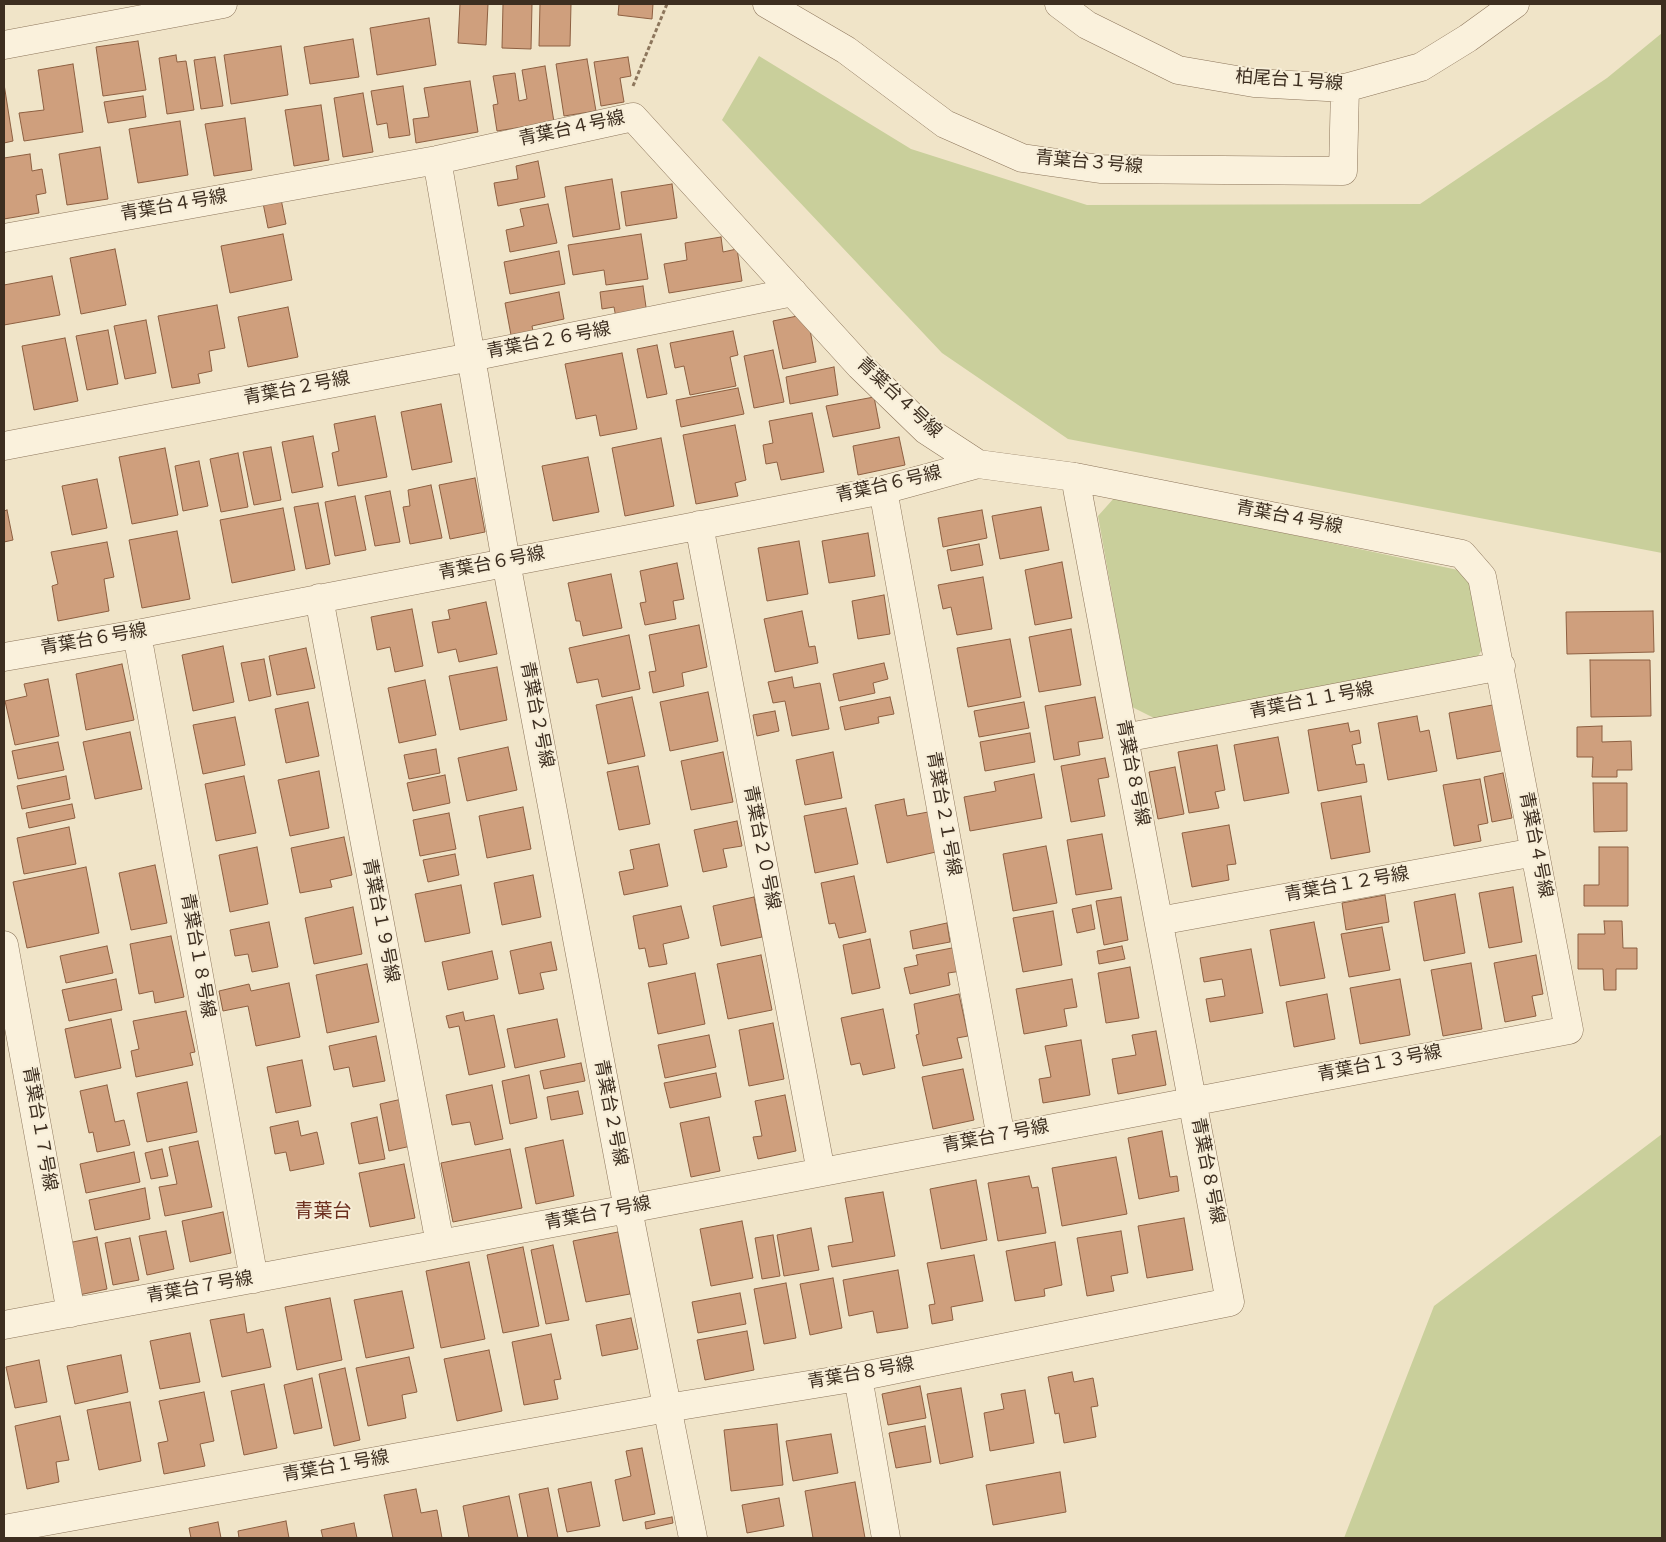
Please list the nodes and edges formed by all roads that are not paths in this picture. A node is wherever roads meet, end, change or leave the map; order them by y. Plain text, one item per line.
1 (223, 4) edge
2 (767, 4) edge
3 (1059, 4) edge
4 (1515, 4) edge
5 (4, 45) edge
6 (1345, 88) junction
7 (438, 160) junction
8 (4, 238) edge
9 (793, 292) junction
10 (471, 357) junction
11 (4, 446) edge
12 (978, 464) junction
13 (1075, 477) junction
14 (883, 490) junction
15 (699, 525) junction
16 (506, 562) junction
17 (319, 598) junction
18 (137, 634) junction
19 (4, 657) edge
20 (1501, 666) junction
21 (1124, 738) junction
22 (1535, 852) junction
23 (1159, 921) junction
24 (4, 945) edge
25 (1568, 1030) joint
26 (1192, 1101) junction
27 (1001, 1138) junction
28 (821, 1172) junction
29 (628, 1209) junction
30 (440, 1244) junction
31 (254, 1279) junction
32 (71, 1312) junction
33 (4, 1325) edge
34 (858, 1377) junction
35 (667, 1408) junction
36 (4, 1529) edge
37 (693, 1538) edge
38 (886, 1538) edge

1 - 5 street
2 - 6 street, 青葉台３号線
3 - 6 street, 柏尾台１号線
4 - 6 street, 柏尾台１号線
7 - 8 street, 青葉台４号線
7 - 9 street, 青葉台４号線
7 - 10 street, 青葉台２６号線
9 - 10 street, 青葉台２６号線
9 - 12 street, 青葉台４号線
10 - 11 street, 青葉台２号線
10 - 16 street, 青葉台２号線
12 - 13 street, 青葉台４号線
12 - 14 street, 青葉台６号線
13 - 20 street, 青葉台４号線
13 - 21 street, 青葉台８号線
14 - 15 street, 青葉台６号線
14 - 27 street, 青葉台２１号線
15 - 16 street, 青葉台６号線
15 - 28 street, 青葉台２０号線
16 - 17 street, 青葉台６号線
16 - 29 street, 青葉台２号線
17 - 18 street, 青葉台６号線
17 - 30 street, 青葉台１９号線
18 - 19 street, 青葉台６号線
18 - 31 street, 青葉台１８号線
20 - 21 street, 青葉台１１号線
20 - 22 street, 青葉台４号線
21 - 23 street, 青葉台８号線
22 - 23 street, 青葉台１２号線
22 - 25 street, 青葉台４号線
23 - 26 street, 青葉台８号線
24 - 32 street, 青葉台１７号線
25 - 26 street, 青葉台１３号線
26 - 27 street, 青葉台７号線
26 - 34 street, 青葉台８号線
27 - 28 street, 青葉台７号線
28 - 29 street, 青葉台７号線
29 - 30 street, 青葉台７号線
29 - 35 street, 青葉台２号線
30 - 31 street, 青葉台７号線
31 - 32 street, 青葉台７号線
32 - 33 street, 青葉台７号線
34 - 35 street, 青葉台８号線
34 - 38 street
35 - 36 street, 青葉台１号線
35 - 37 street, 青葉台２号線

